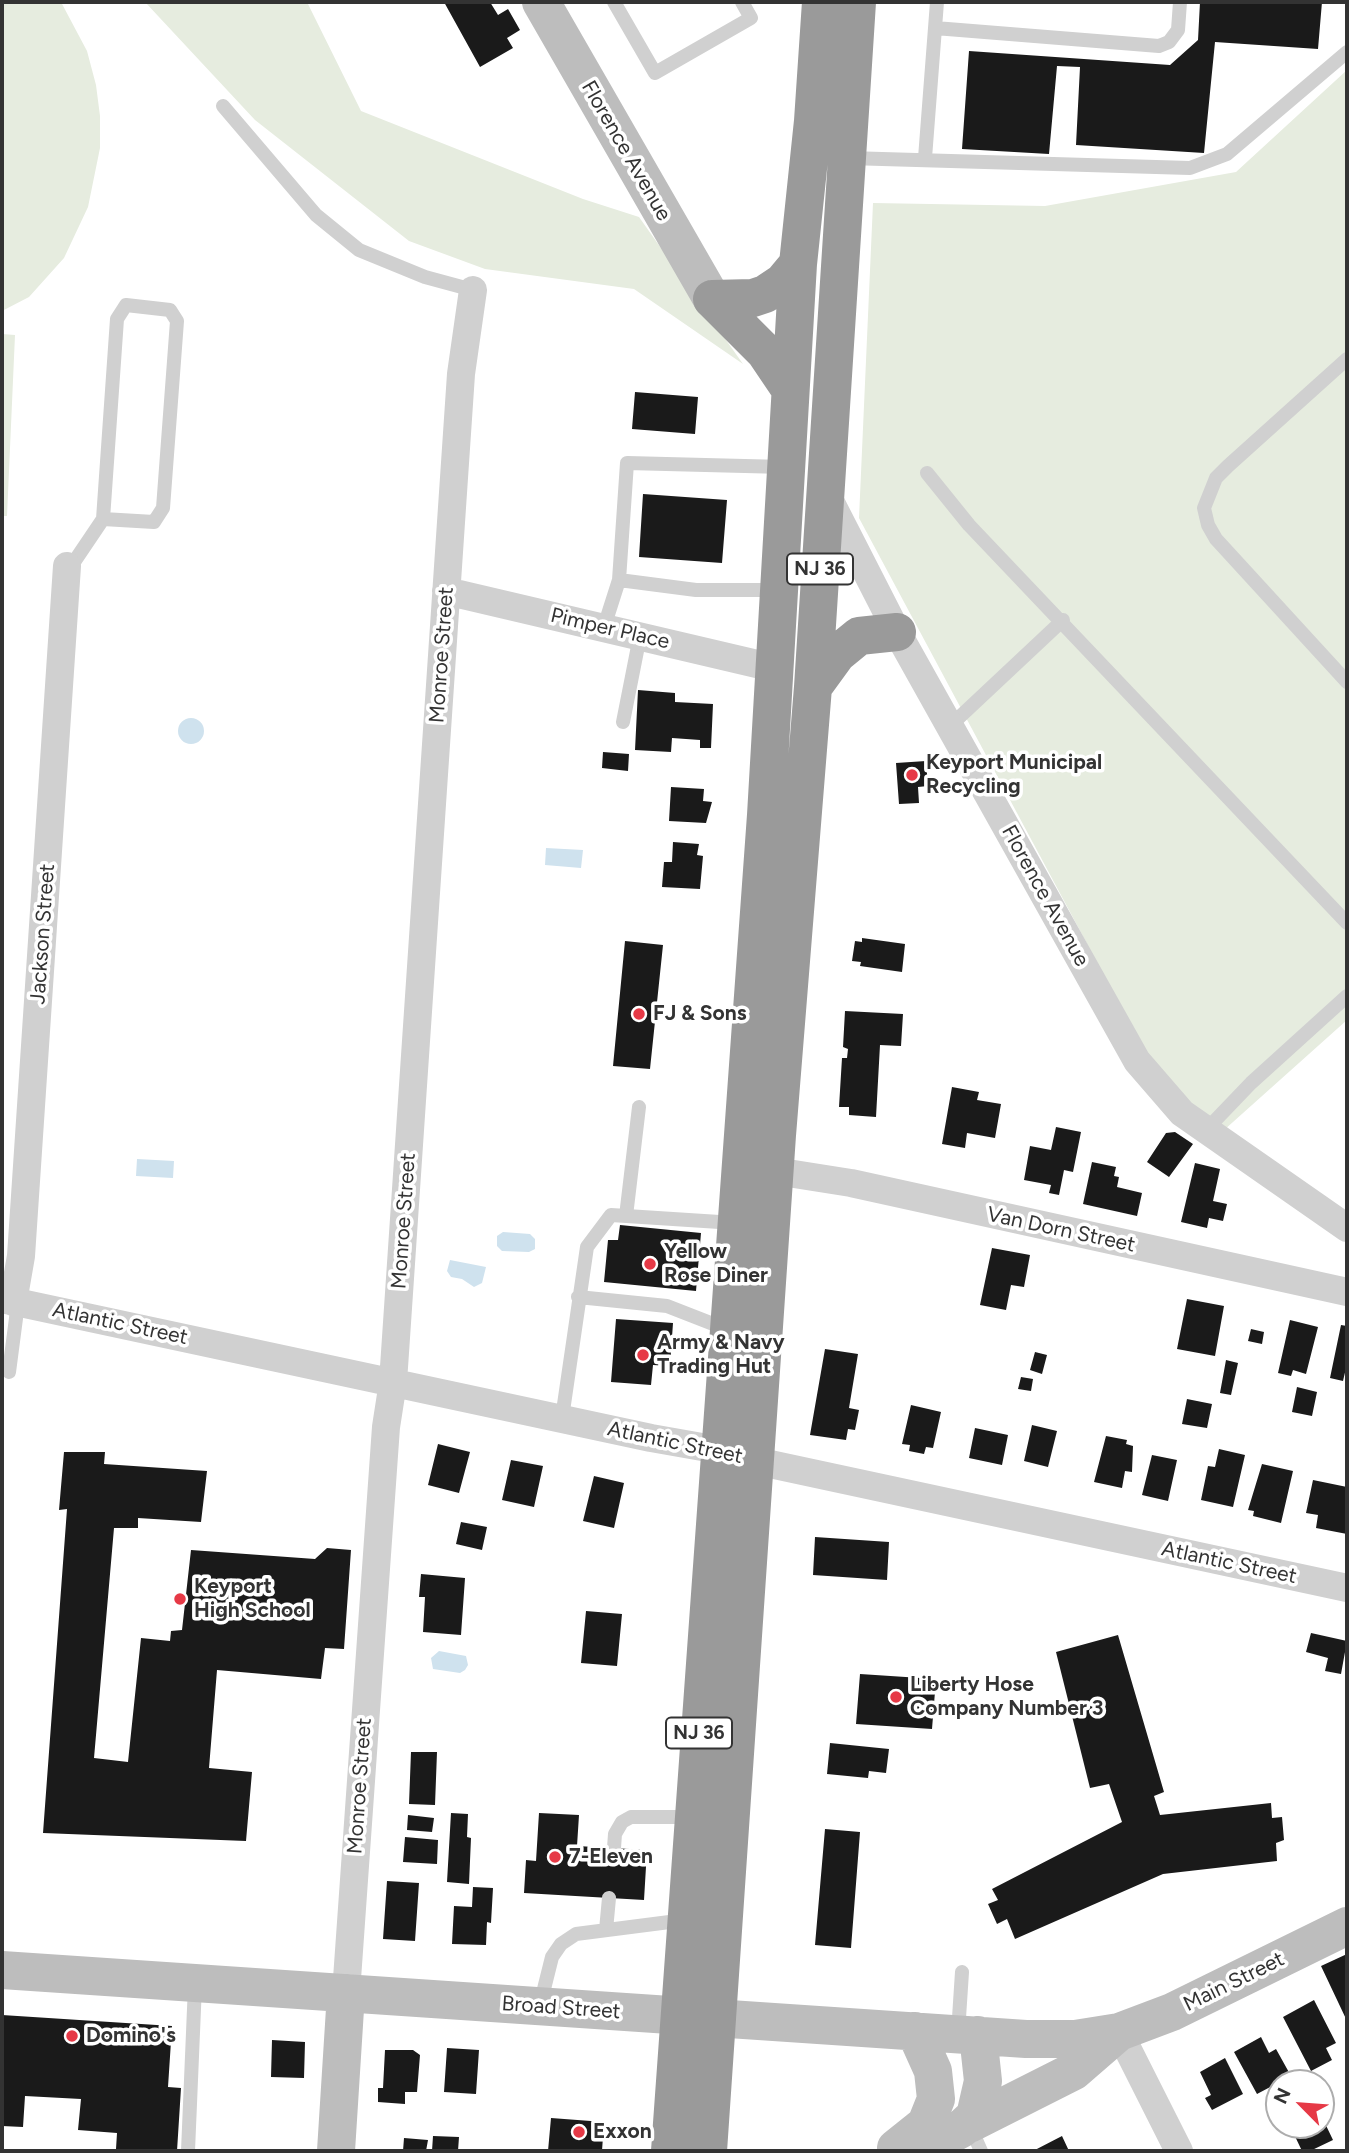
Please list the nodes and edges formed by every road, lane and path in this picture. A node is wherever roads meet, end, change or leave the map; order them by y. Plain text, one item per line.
1 (541, 2) edge
2 (614, 2) edge
3 (742, 2) edge
4 (821, 2) edge
5 (857, 2) edge
6 (937, 2) edge
7 (1180, 2) edge
8 (935, 28) junction
9 (1347, 52) edge
10 (223, 106) dead end
11 (846, 158) junction
12 (925, 158) junction
13 (798, 264) junction
14 (473, 290) joint
15 (712, 299) junction
16 (1347, 359) edge
17 (790, 389) junction
18 (786, 467) junction
19 (927, 473) dead end
20 (825, 492) junction
21 (103, 519) junction
22 (68, 566) joint
23 (618, 580) junction
24 (780, 590) junction
25 (446, 592) junction
26 (1063, 620) junction
27 (604, 627) junction
28 (897, 632) junction
29 (640, 636) junction
30 (775, 668) junction
31 (1347, 682) edge
32 (813, 687) junction
33 (623, 722) dead end
34 (950, 726) junction
35 (1347, 923) edge
36 (1347, 996) edge
37 (639, 1107) dead end
38 (1206, 1130) junction
39 (775, 1171) junction
40 (626, 1216) junction
41 (735, 1223) junction
42 (1347, 1228) edge
43 (1347, 1292) edge
44 (578, 1297) junction
45 (11, 1301) edge
46 (728, 1330) junction
47 (9, 1372) dead end
48 (393, 1382) junction
49 (562, 1418) junction
50 (719, 1450) junction
51 (756, 1461) junction
52 (1347, 1588) edge
53 (693, 1817) junction
54 (614, 1848) dead end
55 (609, 1898) dead end
56 (685, 1920) junction
57 (1347, 1926) edge
58 (606, 1930) junction
59 (2, 1970) edge
60 (962, 1972) dead end
61 (195, 1983) junction
62 (346, 1993) junction
63 (540, 2007) junction
64 (678, 2016) junction
65 (717, 2018) junction
66 (915, 2031) junction
67 (1119, 2032) junction
68 (968, 2035) junction
69 (975, 2137) edge
70 (188, 2151) edge
71 (336, 2151) edge
72 (670, 2151) edge
73 (708, 2151) edge
74 (893, 2151) edge
75 (899, 2151) edge
76 (1179, 2151) edge

1 - 15 main road, Florence Avenue
2 - 3 lane
4 - 13 highway, NJ 36
5 - 11 highway, NJ 36
6 - 8 lane
7 - 8 lane
8 - 12 lane
9 - 12 lane
10 - 14 lane
11 - 12 lane
11 - 20 highway, NJ 36
13 - 15 highway
13 - 17 highway, NJ 36
14 - 25 street, Monroe Street
15 - 17 highway
16 - 31 lane
17 - 18 highway, NJ 36
18 - 23 lane
18 - 24 highway, NJ 36
19 - 26 lane
20 - 28 street, Florence Avenue
20 - 32 highway, NJ 36
21 - 21 lane
21 - 22 lane
22 - 45 street, Jackson Street
23 - 24 lane
23 - 27 lane
24 - 30 highway, NJ 36
25 - 27 street, Pimper Place
25 - 48 street, Monroe Street
26 - 34 lane
26 - 35 lane
27 - 29 street, Pimper Place
28 - 32 highway
28 - 34 street, Florence Avenue
29 - 30 street, Pimper Place
29 - 33 lane
30 - 41 highway, NJ 36
32 - 39 highway, NJ 36
34 - 38 street, Florence Avenue
36 - 38 lane
37 - 40 lane
38 - 42 street, Florence Avenue
39 - 43 street, Van Dorn Street
39 - 51 highway, NJ 36
40 - 41 lane
40 - 44 lane
41 - 46 highway, NJ 36
44 - 46 lane
44 - 49 lane
45 - 47 lane
45 - 48 street, Atlantic Street
46 - 50 highway, NJ 36
48 - 49 street, Atlantic Street
48 - 62 street, Monroe Street
49 - 50 street, Atlantic Street
50 - 51 street, Atlantic Street
50 - 53 highway, NJ 36
51 - 52 street, Atlantic Street
51 - 65 highway, NJ 36
53 - 54 lane
53 - 56 highway, NJ 36
55 - 58 lane
56 - 58 lane
56 - 64 highway, NJ 36
57 - 67 main road, Main Street
58 - 63 lane
59 - 61 main road, Broad Street
60 - 68 lane
61 - 62 main road, Broad Street
61 - 70 lane
62 - 63 main road, Broad Street
62 - 71 main road, Monroe Street
63 - 64 main road, Broad Street
64 - 65 main road, Broad Street
64 - 72 highway, NJ 36
65 - 66 main road, Broad Street
65 - 73 highway, NJ 36
66 - 68 main road, Broad Street
66 - 74 main road
67 - 68 main road, Broad Street
67 - 69 main road
67 - 76 street
68 - 69 main road
69 - 75 main road

